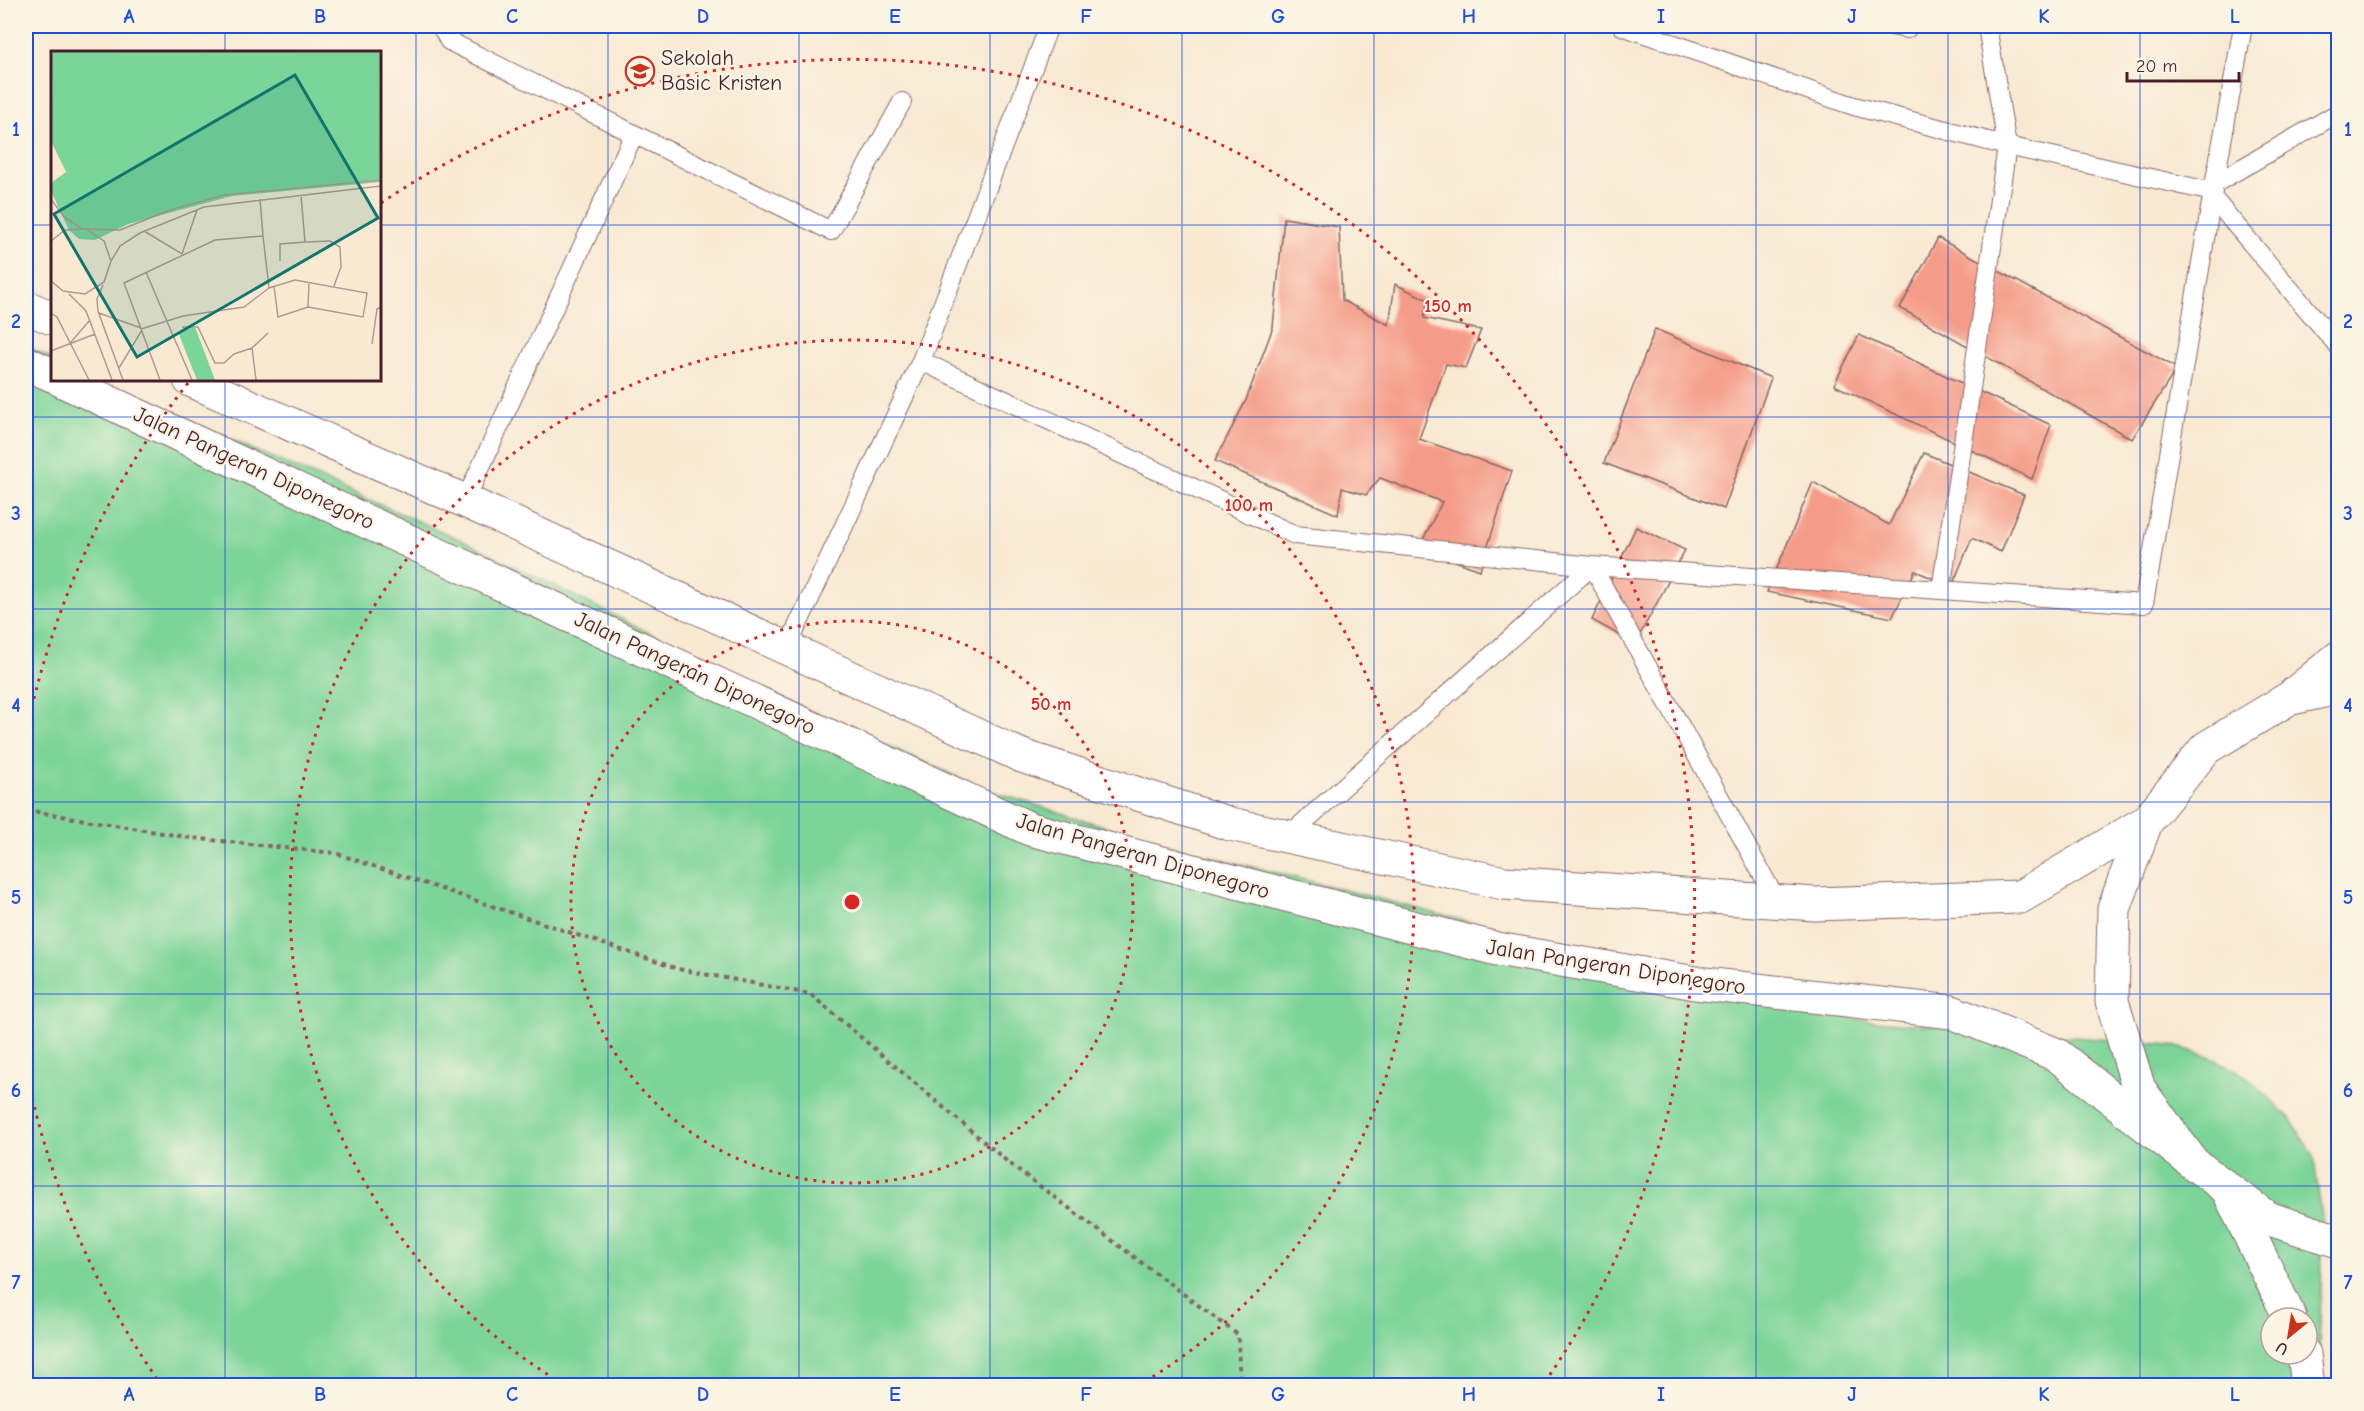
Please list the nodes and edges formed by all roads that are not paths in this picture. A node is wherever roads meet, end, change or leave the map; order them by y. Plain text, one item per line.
1 (441, 26) edge
2 (1049, 26) edge
3 (1622, 26) edge
4 (1987, 26) edge
5 (2243, 26) edge
6 (902, 102) dead end
7 (2338, 113) edge
8 (634, 134) junction
9 (2007, 146) junction
10 (2213, 191) junction
11 (26, 307) edge
12 (51, 318) edge
13 (2338, 346) edge
14 (921, 361) junction
15 (26, 363) edge
16 (51, 375) edge
17 (63, 381) edge
18 (192, 381) edge
19 (465, 501) junction
20 (1592, 566) junction
21 (1941, 590) junction
22 (787, 648) junction
23 (2338, 658) edge
24 (2338, 688) edge
25 (2288, 699) junction
26 (2146, 822) junction
27 (1287, 837) junction
28 (1777, 901) junction
29 (2193, 1164) junction
30 (2229, 1190) junction
31 (2338, 1241) edge
32 (2284, 1306) edge
33 (2306, 1366) edge
34 (2308, 1386) edge

1 - 8 lane
2 - 14 lane
3 - 9 lane
4 - 9 lane
5 - 10 lane
6 - 8 lane
7 - 10 lane
8 - 19 lane
9 - 10 lane
9 - 21 lane
10 - 13 lane
10 - 21 lane
11 - 12 main road
14 - 20 lane
14 - 22 lane
15 - 16 main road
17 - 29 main road, Jalan Pangeran Diponegoro
18 - 19 main road
19 - 22 main road
20 - 21 lane
20 - 27 lane
20 - 28 lane
22 - 27 main road
23 - 25 main road
24 - 25 main road
25 - 26 main road
26 - 28 main road
26 - 29 main road
27 - 28 main road
29 - 30 main road, Jalan Pangeran Diponegoro
30 - 31 main road, Jalan Pangeran Diponegoro
30 - 32 main road
33 - 34 main road

